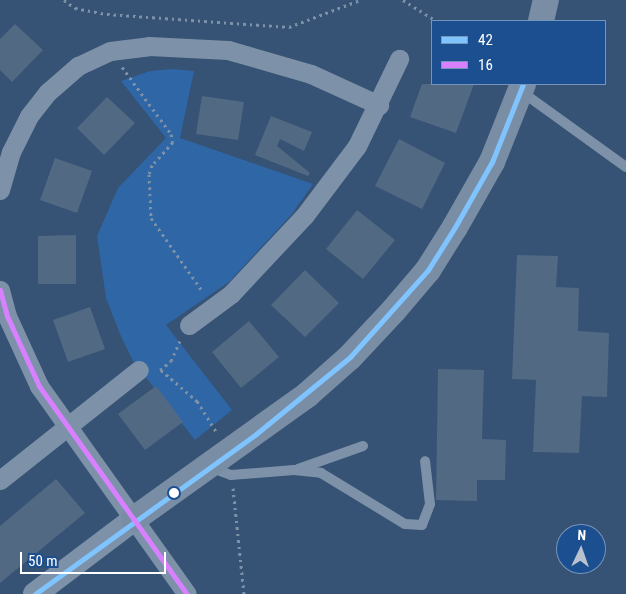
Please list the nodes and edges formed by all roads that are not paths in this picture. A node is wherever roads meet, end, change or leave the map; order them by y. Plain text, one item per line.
1 (546, 0) edge
2 (541, 20) edge
3 (399, 59) dead end
4 (521, 87) edge
5 (379, 105) junction
6 (626, 167) edge
7 (0, 190) edge
8 (0, 290) edge
9 (189, 325) road end
10 (139, 370) road end
11 (67, 425) junction
12 (363, 446) dead end
13 (425, 461) dead end
14 (222, 465) junction
15 (294, 470) junction
16 (0, 480) edge
17 (134, 519) junction
18 (35, 594) edge
19 (187, 594) edge

1 - 2 main road
3 - 5 street
4 - 6 lane
4 - 14 main road
5 - 7 street
5 - 9 street
8 - 11 street
10 - 11 street
11 - 16 street
11 - 17 street
12 - 15 lane
13 - 15 lane
14 - 15 lane
14 - 17 main road
17 - 18 street
17 - 19 street

